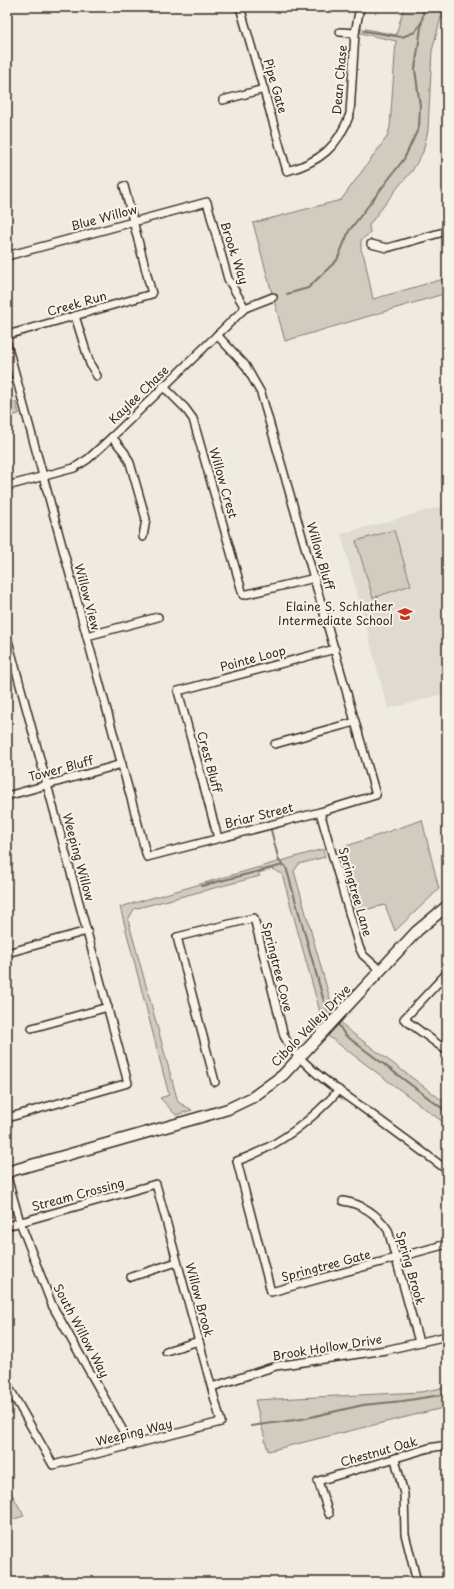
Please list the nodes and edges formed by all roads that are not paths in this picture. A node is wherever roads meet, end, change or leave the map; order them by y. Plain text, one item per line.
1 (240, 7) edge
2 (360, 7) edge
3 (340, 32) dead end
4 (355, 33) junction
5 (264, 90) junction
6 (223, 100) dead end
7 (286, 171) joint
8 (124, 186) dead end
9 (207, 202) joint
10 (133, 221) junction
11 (447, 231) edge
12 (371, 244) dead end
13 (7, 256) edge
14 (273, 297) dead end
15 (245, 308) junction
16 (75, 316) junction
17 (7, 335) edge
18 (217, 335) junction
19 (7, 344) edge
20 (98, 376) dead end
21 (163, 386) junction
22 (112, 438) junction
23 (43, 476) junction
24 (7, 486) edge
25 (143, 537) dead end
26 (315, 578) junction
27 (158, 617) dead end
28 (7, 636) edge
29 (87, 636) junction
30 (335, 649) junction
31 (178, 691) joint
32 (355, 722) junction
33 (274, 744) dead end
34 (122, 764) junction
35 (47, 785) junction
36 (376, 795) joint
37 (7, 796) edge
38 (320, 812) junction
39 (218, 838) junction
40 (147, 857) joint
41 (447, 906) edge
42 (87, 931) junction
43 (7, 953) edge
44 (380, 970) junction
45 (447, 972) edge
46 (108, 1007) junction
47 (32, 1028) dead end
48 (447, 1051) edge
49 (300, 1058) junction
50 (215, 1082) dead end
51 (339, 1090) junction
52 (7, 1118) edge
53 (447, 1170) edge
54 (7, 1172) edge
55 (7, 1177) edge
56 (156, 1184) joint
57 (343, 1201) dead end
58 (20, 1222) junction
59 (7, 1226) edge
60 (447, 1244) edge
61 (397, 1258) junction
62 (177, 1262) junction
63 (131, 1277) dead end
64 (447, 1336) edge
65 (199, 1341) junction
66 (419, 1342) junction
67 (166, 1350) dead end
68 (7, 1384) edge
69 (212, 1387) junction
70 (221, 1422) joint
71 (131, 1445) junction
72 (447, 1445) edge
73 (395, 1459) junction
74 (329, 1514) dead end
75 (417, 1582) edge

1 - 5 street, Pipe Gate
2 - 4 street, Dean Chase
3 - 4 street
4 - 7 street, Dean Chase
5 - 6 street
5 - 7 street, Pipe Gate
8 - 10 street
9 - 10 street, Blue Willow
9 - 15 street, Brook Way
10 - 13 street, Blue Willow
10 - 16 street, Creek Run
11 - 12 street
14 - 15 street, Kaylee Chase
15 - 18 street, Kaylee Chase
16 - 17 street, Creek Run
16 - 20 street
18 - 21 street, Kaylee Chase
18 - 26 street, Willow Bluff
19 - 23 street, Willow View
21 - 22 street, Kaylee Chase
21 - 26 street, Willow Crest
22 - 23 street, Kaylee Chase
22 - 25 street
23 - 24 street, Kaylee Chase
23 - 29 street, Willow View
26 - 30 street, Willow Bluff
27 - 29 street
28 - 35 street, Weeping Willow
29 - 34 street, Willow View
30 - 31 street, Pointe Loop
30 - 32 street, Willow Bluff
31 - 39 street, Crest Bluff
32 - 33 street
32 - 36 street, Willow Bluff
34 - 35 street, Tower Bluff
34 - 40 street, Willow View
35 - 37 street, Tower Bluff
35 - 42 street, Weeping Willow
36 - 38 street, Briar Street
38 - 39 street, Briar Street
38 - 44 street, Springtree Lane
39 - 40 street, Briar Street
41 - 44 main road, Cibolo Valley Drive
42 - 43 street
42 - 46 street, Weeping Willow
44 - 49 main road, Cibolo Valley Drive
45 - 48 street
46 - 47 street
46 - 52 street, Weeping Willow
49 - 50 street, Springtree Cove
49 - 51 street, Springtree Cove
49 - 54 main road, Cibolo Valley Drive
51 - 53 street, Springtree Cove
51 - 61 street, Springtree Gate
55 - 58 street, South Willow Way
56 - 58 street, Stream Crossing
56 - 62 street, Willow Brook
57 - 61 street, Spring Brook
58 - 59 street, Stream Crossing
58 - 71 street, South Willow Way
60 - 61 street, Springtree Gate
61 - 66 street, Spring Brook
62 - 63 street
62 - 65 street, Willow Brook
64 - 66 street, Brook Hollow Drive
65 - 67 street
65 - 69 street, Willow Brook
66 - 69 street, Brook Hollow Drive
68 - 71 street, Weeping Way
69 - 70 street, Willow Brook
70 - 71 street, Weeping Way
72 - 73 street, Chestnut Oak
73 - 74 street, Chestnut Oak
73 - 75 street

